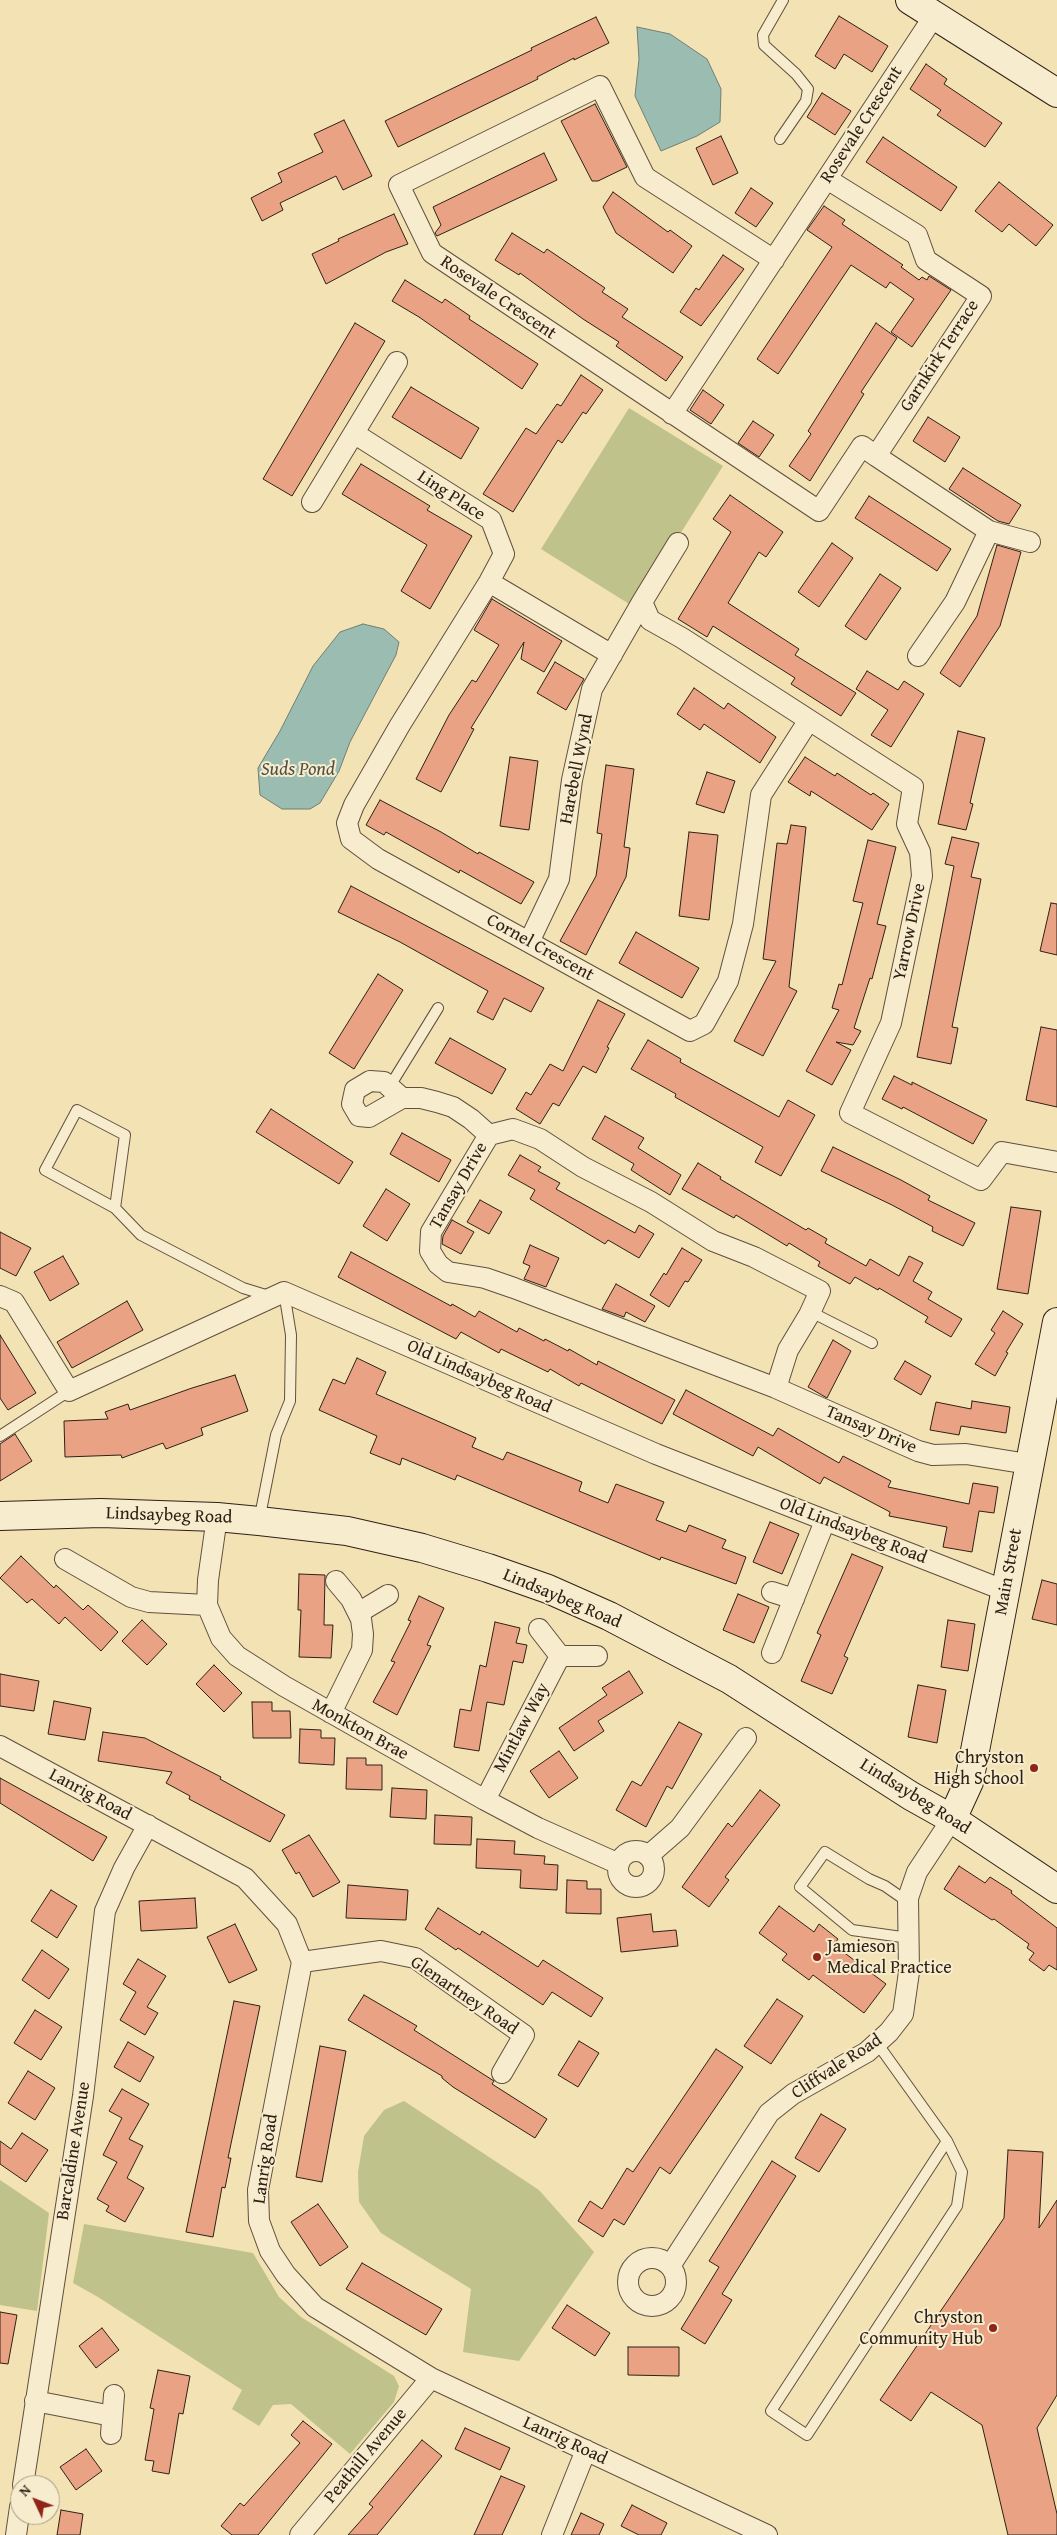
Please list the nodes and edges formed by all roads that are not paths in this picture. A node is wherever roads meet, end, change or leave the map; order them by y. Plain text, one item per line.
1 (783, 0) edge
2 (910, 0) edge
3 (934, 16) junction
4 (1057, 93) edge
5 (780, 139) dead end
6 (827, 179) junction
7 (774, 260) junction
8 (397, 362) dead end
9 (672, 414) junction
10 (355, 434) junction
11 (876, 456) junction
12 (312, 502) dead end
13 (989, 531) junction
14 (1030, 542) dead end
15 (678, 543) dead end
16 (489, 582) junction
17 (642, 602) junction
18 (612, 655) junction
19 (918, 656) dead end
20 (809, 720) junction
21 (529, 942) junction
22 (438, 1008) dead end
23 (396, 1092) joint
24 (489, 1136) junction
25 (1057, 1162) edge
26 (115, 1208) junction
27 (278, 1295) junction
28 (0, 1296) edge
29 (811, 1312) junction
30 (1057, 1322) edge
31 (872, 1342) dead end
32 (1054, 1352) edge
33 (776, 1388) junction
34 (68, 1391) junction
35 (0, 1436) edge
36 (1028, 1464) junction
37 (0, 1516) edge
38 (217, 1517) junction
39 (825, 1520) junction
40 (259, 1521) junction
41 (65, 1559) dead end
42 (336, 1581) dead end
43 (1006, 1591) junction
44 (772, 1592) dead end
45 (388, 1595) dead end
46 (794, 1600) junction
47 (207, 1605) junction
48 (358, 1613) junction
49 (539, 1629) dead end
50 (772, 1653) dead end
51 (560, 1656) junction
52 (597, 1656) dead end
53 (331, 1713) junction
54 (746, 1738) dead end
55 (0, 1746) edge
56 (485, 1800) junction
57 (952, 1819) junction
58 (148, 1825) junction
59 (648, 1856) junction
60 (619, 1864) junction
61 (1057, 1888) edge
62 (908, 1902) junction
63 (909, 1938) junction
64 (302, 1962) junction
65 (877, 2043) junction
66 (502, 2074) dead end
67 (947, 2141) junction
68 (670, 2266) dead end
69 (431, 2378) junction
70 (114, 2395) dead end
71 (35, 2401) junction
72 (586, 2450) junction
73 (24, 2475) edge
74 (738, 2529) edge
75 (300, 2535) edge
76 (552, 2535) edge
77 (767, 2535) edge

1 - 5 lane
2 - 3 main road
3 - 4 main road
3 - 6 street, Rosevale Crescent
6 - 7 street, Rosevale Crescent
6 - 11 street, Garnkirk Terrace
7 - 9 street, Rosevale Crescent
7 - 9 street, Rosevale Crescent
8 - 10 street
9 - 11 street
10 - 12 street
10 - 16 street, Ling Place
11 - 13 street
13 - 14 street
13 - 19 street
15 - 17 street
16 - 18 street
16 - 21 street, Cornel Crescent
17 - 18 street, Harebell Wynd
17 - 20 street, Yarrow Drive
18 - 21 street, Harebell Wynd
20 - 21 street, Cornel Crescent
20 - 25 street, Yarrow Drive
22 - 23 lane
23 - 24 street
24 - 29 street, Tansay Drive
24 - 33 street, Tansay Drive
26 - 26 lane
26 - 27 lane
27 - 34 street
27 - 39 street, Old Lindsaybeg Road
27 - 40 lane
28 - 34 street
29 - 31 lane
29 - 33 street, Tansay Drive
30 - 32 main road, Main Street
32 - 36 main road, Main Street
33 - 36 street, Tansay Drive
34 - 35 lane
36 - 43 main road, Main Street
37 - 38 main road, Lindsaybeg Road
38 - 40 main road, Lindsaybeg Road
38 - 47 street, Monkton Brae
39 - 43 street, Old Lindsaybeg Road
39 - 46 street
40 - 57 main road, Lindsaybeg Road
41 - 47 street
42 - 48 street
43 - 57 main road, Main Street
44 - 46 street
45 - 48 street
46 - 50 street
47 - 53 street, Monkton Brae
48 - 53 street
49 - 51 street
51 - 52 street
51 - 56 street, Mintlaw Way
53 - 56 street, Monkton Brae
54 - 59 street
55 - 58 street, Lanrig Road
56 - 60 street, Monkton Brae
57 - 61 main road, Lindsaybeg Road
57 - 62 street, Cliffvale Road
58 - 64 street, Lanrig Road
58 - 71 street, Barcaldine Avenue
59 - 60 street
59 - 60 street
62 - 63 street, Cliffvale Road
62 - 63 lane
63 - 65 street, Cliffvale Road
64 - 66 street, Glenartney Road
64 - 69 street, Lanrig Road
65 - 67 lane
65 - 68 street, Cliffvale Road
67 - 67 lane
69 - 72 street, Lanrig Road
69 - 75 street, Peathill Avenue
70 - 71 street
71 - 73 street, Barcaldine Avenue
72 - 74 street, Lanrig Road
72 - 76 street
74 - 77 street, Lanrig Road

